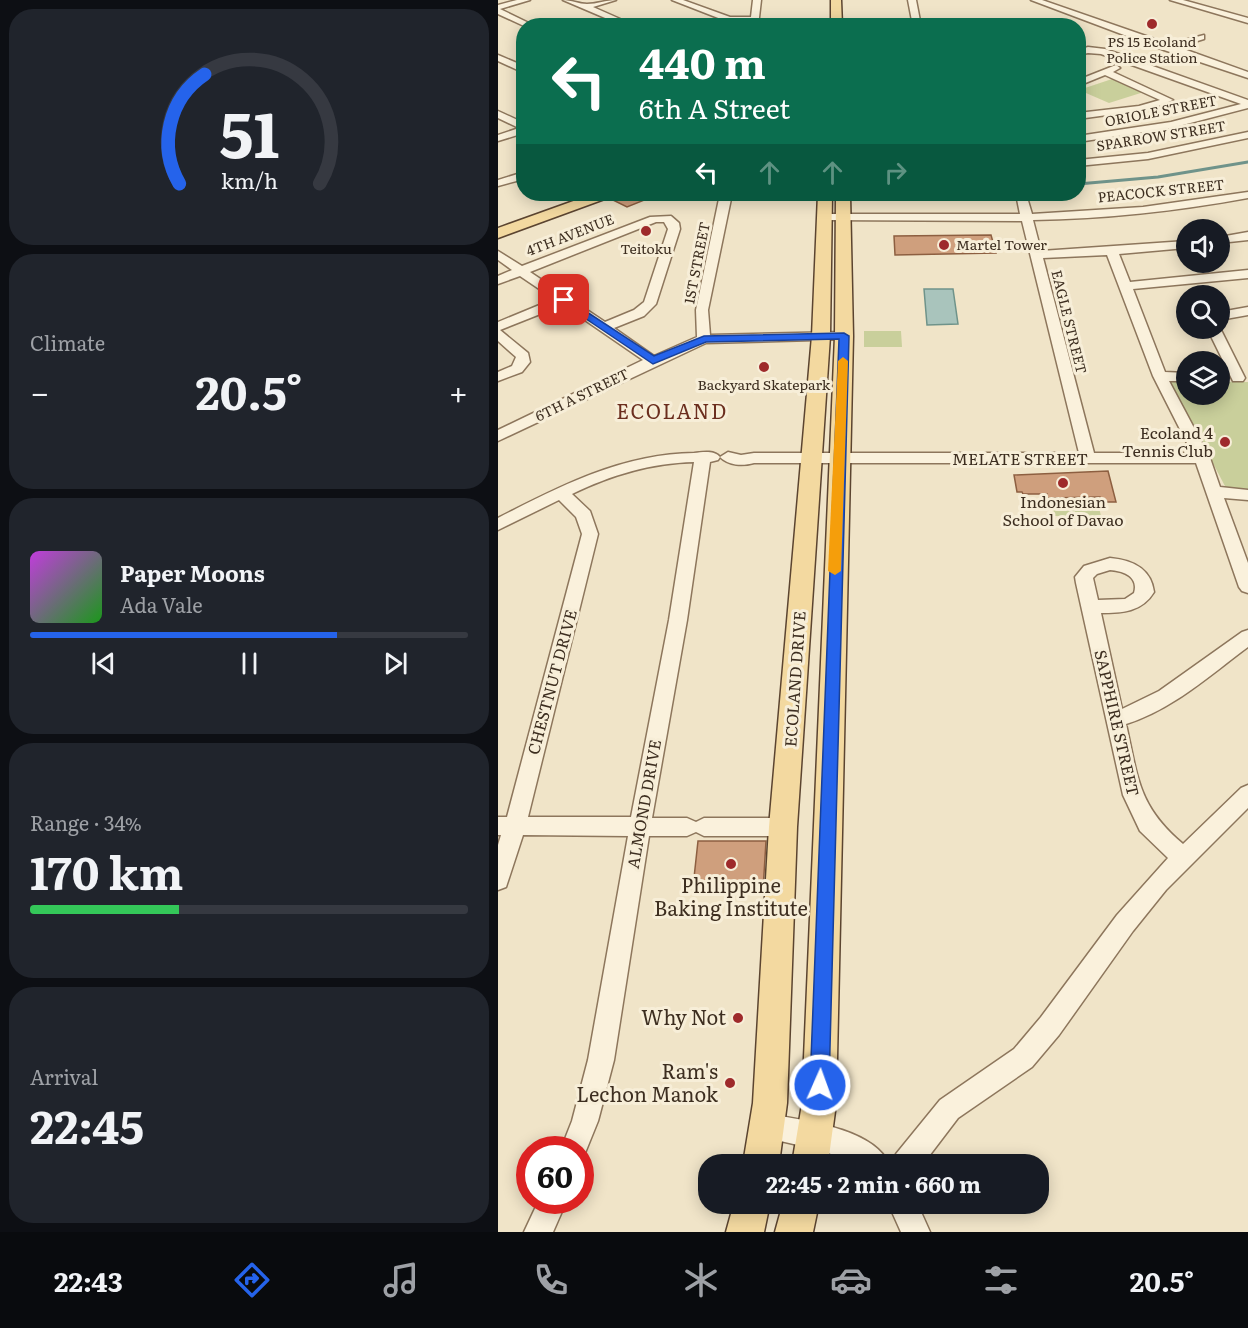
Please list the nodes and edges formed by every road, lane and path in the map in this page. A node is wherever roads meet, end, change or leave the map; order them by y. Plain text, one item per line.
1 (526, 0) edge
2 (567, 0) edge
3 (612, 0) edge
4 (676, 0) edge
5 (757, 0) edge
6 (836, 0) edge
7 (912, 0) edge
8 (1035, 0) edge
9 (1174, 0) edge
10 (585, 7) junction
11 (498, 9) edge
12 (1086, 17) junction
13 (516, 18) edge
14 (612, 18) edge
15 (726, 18) edge
16 (755, 18) edge
17 (837, 18) edge
18 (915, 18) edge
19 (1083, 18) edge
20 (1248, 21) edge
21 (1201, 37) dead end
22 (1171, 47) junction
23 (1086, 52) edge
24 (1155, 52) dead end
25 (1144, 57) dead end
26 (498, 58) edge
27 (1134, 61) junction
28 (516, 66) edge
29 (1105, 72) junction
30 (1248, 75) edge
31 (1086, 80) edge
32 (1248, 104) edge
33 (498, 114) edge
34 (1086, 115) edge
35 (516, 124) edge
36 (516, 131) edge
37 (1248, 135) edge
38 (498, 138) edge
39 (1086, 138) edge
40 (1086, 162) edge
41 (516, 177) edge
42 (498, 183) edge
43 (1248, 195) edge
44 (586, 201) edge
45 (725, 201) edge
46 (1023, 201) edge
47 (834, 205) edge
48 (1026, 216) junction
49 (498, 233) edge
50 (1248, 236) edge
51 (1230, 239) edge
52 (1176, 245) edge
53 (1112, 251) junction
54 (498, 255) edge
55 (1036, 255) junction
56 (521, 271) junction
57 (1248, 274) edge
58 (498, 280) edge
59 (1126, 286) junction
60 (564, 300) junction
61 (1248, 311) edge
62 (1230, 314) edge
63 (498, 327) edge
64 (604, 327) junction
65 (498, 334) edge
66 (832, 336) junction
67 (704, 339) junction
68 (1220, 339) edge
69 (653, 361) junction
70 (1160, 376) junction
71 (498, 377) edge
72 (1176, 377) edge
73 (1243, 378) edge
74 (498, 436) edge
75 (703, 456) junction
76 (1088, 458) junction
77 (1202, 458) junction
78 (811, 459) junction
79 (839, 459) junction
80 (561, 492) junction
81 (1216, 492) junction
82 (1248, 495) edge
83 (498, 525) edge
84 (1248, 587) edge
85 (1090, 607) dead end
86 (1248, 637) edge
87 (1115, 719) junction
88 (1248, 794) edge
89 (506, 826) edge
90 (640, 827) junction
91 (783, 827) junction
92 (1183, 857) junction
93 (498, 880) edge
94 (768, 1127) junction
95 (579, 1136) edge
96 (816, 1136) junction
97 (763, 1154) edge
98 (812, 1154) edge
99 (863, 1154) edge
100 (914, 1154) edge
101 (546, 1214) edge
102 (749, 1214) edge
103 (798, 1214) edge
104 (907, 1214) edge
105 (538, 1232) edge
106 (745, 1232) edge
107 (794, 1232) edge
108 (916, 1232) edge

1 - 11 street
2 - 10 street
3 - 10 street
4 - 15 street
5 - 16 street
6 - 17 main road
7 - 18 street
8 - 12 street
9 - 20 street
10 - 14 street
11 - 13 street
12 - 19 street
12 - 22 street
21 - 22 street
22 - 24 street
22 - 30 street
23 - 27 street
25 - 27 street
26 - 28 street
27 - 29 street
27 - 32 street
29 - 31 street
29 - 34 street
32 - 39 street, ORIOLE STREET
33 - 35 street
36 - 38 street
37 - 40 street, SPARROW STREET
41 - 42 street
43 - 48 street, PEACOCK STREET
44 - 49 main road
45 - 67 street, 1ST STREET
46 - 48 street, EAGLE STREET
47 - 48 street, PEACOCK STREET
47 - 66 main road, ECOLAND DRIVE
48 - 55 street, EAGLE STREET
50 - 51 street
52 - 53 street
53 - 55 street
53 - 59 street
54 - 56 street
55 - 76 street, EAGLE STREET
56 - 58 street, 4TH AVENUE
56 - 60 street
56 - 64 street, 4TH AVENUE
57 - 59 street
59 - 70 street
60 - 63 street
60 - 64 street
61 - 62 street
64 - 69 street
65 - 71 street
66 - 67 street, 6TH A STREET
66 - 78 main road, ECOLAND DRIVE
66 - 79 main road, ECOLAND DRIVE
67 - 69 street, 6TH A STREET
68 - 73 street
69 - 74 street, 6TH A STREET
70 - 72 street
70 - 77 street
75 - 78 street, MELATE STREET
75 - 80 street, MELATE STREET
75 - 90 street, ALMOND DRIVE
76 - 77 street, MELATE STREET
76 - 79 street, MELATE STREET
77 - 81 street
78 - 79 street, MELATE STREET
78 - 91 main road, ECOLAND DRIVE
79 - 96 main road, ECOLAND DRIVE
80 - 83 street, MELATE STREET
80 - 89 street, CHESTNUT DRIVE
81 - 82 street
81 - 84 street
85 - 87 street, SAPPHIRE STREET
86 - 87 street
87 - 92 street, SAPPHIRE STREET
88 - 92 street
89 - 90 street
89 - 93 street, CHESTNUT DRIVE
90 - 91 street
90 - 95 street, ALMOND DRIVE
91 - 94 main road, ECOLAND DRIVE
92 - 100 street
94 - 96 street
94 - 97 main road, ECOLAND DRIVE
96 - 98 main road, ECOLAND DRIVE
96 - 99 street
101 - 105 street
102 - 106 main road
103 - 107 main road
104 - 108 street

